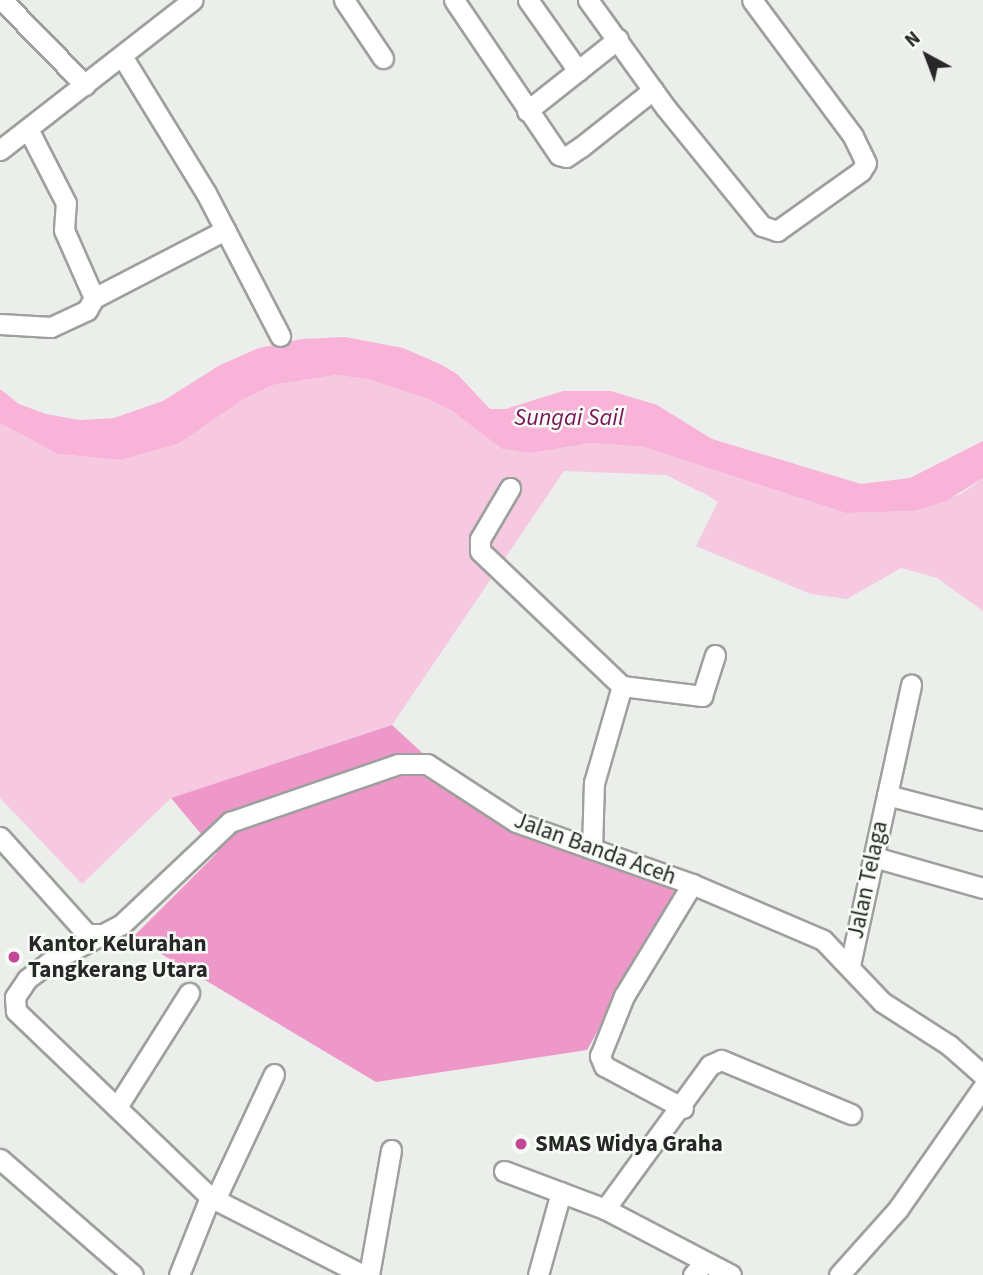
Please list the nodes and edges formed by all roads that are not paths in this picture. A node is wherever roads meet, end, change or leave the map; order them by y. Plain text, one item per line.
1 (2, 0) edge
2 (344, 0) edge
3 (454, 0) edge
4 (528, 0) edge
5 (588, 0) edge
6 (752, 0) edge
7 (187, 2) edge
8 (618, 39) junction
9 (122, 56) junction
10 (383, 58) dead end
11 (578, 71) junction
12 (85, 85) junction
13 (653, 90) junction
14 (527, 111) junction
15 (28, 129) junction
16 (0, 150) edge
17 (225, 230) junction
18 (94, 298) junction
19 (0, 324) edge
20 (280, 337) dead end
21 (510, 488) dead end
22 (715, 655) dead end
23 (911, 685) dead end
24 (622, 686) junction
25 (887, 795) junction
26 (983, 820) edge
27 (0, 837) edge
28 (592, 849) junction
29 (874, 857) junction
30 (692, 884) junction
31 (983, 888) edge
32 (103, 934) junction
33 (850, 965) junction
34 (189, 993) dead end
35 (274, 1074) dead end
36 (983, 1075) edge
37 (983, 1087) edge
38 (117, 1107) junction
39 (682, 1108) junction
40 (851, 1114) dead end
41 (391, 1150) dead end
42 (0, 1159) edge
43 (504, 1171) dead end
44 (561, 1192) junction
45 (212, 1198) junction
46 (605, 1209) junction
47 (699, 1268) edge
48 (133, 1275) edge
49 (179, 1275) edge
50 (363, 1275) edge
51 (369, 1275) edge
52 (538, 1275) edge
53 (731, 1275) edge
54 (839, 1275) edge

1 - 12 street
2 - 10 street
3 - 14 street
4 - 11 street
5 - 8 street
6 - 13 street
7 - 9 street
8 - 11 street
8 - 13 street
9 - 12 street
9 - 17 street
11 - 14 street
12 - 15 street
13 - 14 street
15 - 16 street
15 - 18 street
17 - 18 street
17 - 20 street
18 - 19 street
21 - 24 street
22 - 24 street
23 - 25 street, Jalan Telaga
24 - 28 street
25 - 26 street, Jalan Telaga
25 - 29 street, Jalan Telaga
27 - 32 street
28 - 30 street, Jalan Banda Aceh
28 - 32 street, Jalan Banda Aceh
29 - 31 street
29 - 33 street, Jalan Telaga
30 - 33 street, Jalan Banda Aceh
30 - 39 street
32 - 38 street, Jalan Banda Aceh
33 - 36 street, Jalan Banda Aceh
34 - 38 street
35 - 45 street
37 - 54 street
38 - 45 street, Jalan Banda Aceh
39 - 40 street
39 - 46 street
41 - 51 street
42 - 48 street
43 - 44 street
44 - 46 street
44 - 52 street
45 - 49 street
45 - 50 street, Jalan Banda Aceh
46 - 47 street
47 - 53 street

